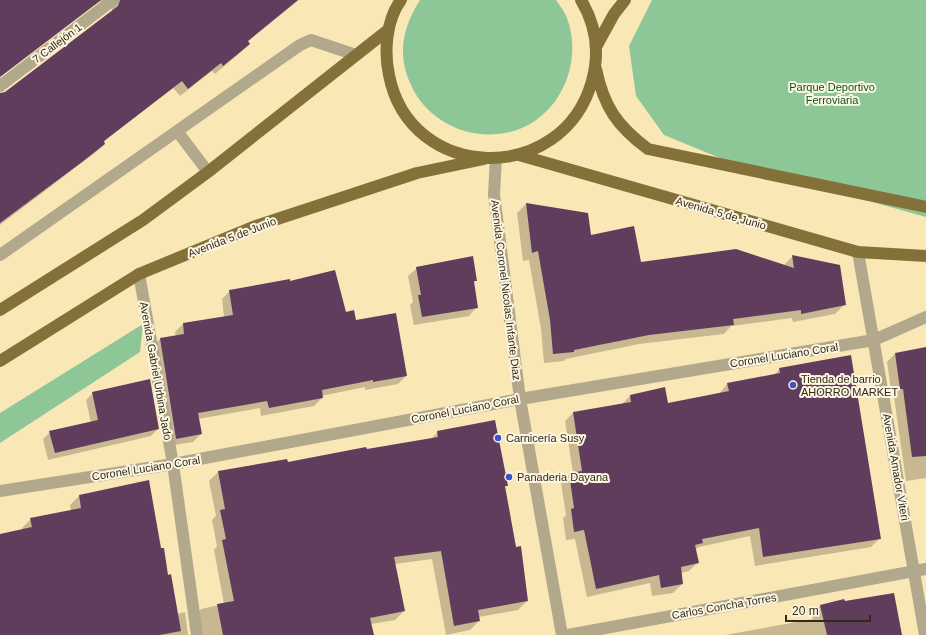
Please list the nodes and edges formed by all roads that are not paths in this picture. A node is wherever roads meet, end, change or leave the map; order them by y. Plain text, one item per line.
1 (581, 0) edge
2 (624, 0) edge
3 (399, 1) edge
4 (105, 2) edge
5 (388, 30) junction
6 (597, 45) junction
7 (356, 55) junction
8 (596, 66) junction
9 (0, 86) edge
10 (177, 131) junction
11 (519, 155) junction
12 (496, 158) junction
13 (484, 159) junction
14 (208, 172) junction
15 (926, 207) edge
16 (858, 252) junction
17 (0, 255) edge
18 (926, 256) edge
19 (138, 274) junction
20 (0, 310) edge
21 (926, 317) edge
22 (874, 340) junction
23 (0, 361) edge
24 (520, 399) junction
25 (174, 464) junction
26 (0, 491) edge
27 (920, 570) edge
28 (197, 635) edge
29 (562, 635) edge
30 (568, 635) edge
31 (925, 635) edge

1 - 6 main road
2 - 6 main road
3 - 5 main road
4 - 9 street, 7 Callejón 1
5 - 7 main road
5 - 13 main road
6 - 8 main road
7 - 10 street
7 - 14 main road
8 - 11 main road
8 - 15 main road
10 - 14 street
10 - 17 street
11 - 12 main road
11 - 16 main road, Avenida 5 de Junio
12 - 13 main road
12 - 24 street, Avenida Coronel Nicolas Infante Diaz
13 - 19 main road, Avenida 5 de Junio
14 - 20 main road
16 - 18 main road, Avenida 5 de Junio
16 - 22 street, Avenida Amador Viteri
19 - 23 main road, Avenida 5 de Junio
19 - 25 street, Avenida Gabriel Urbina Jado
21 - 22 street, Coronel Luciano Coral
22 - 24 street, Coronel Luciano Coral
22 - 27 street, Avenida Amador Viteri
24 - 25 street, Coronel Luciano Coral
24 - 29 street, Avenida Coronel Nicolas Infante Diaz
25 - 26 street, Coronel Luciano Coral
25 - 28 street, Avenida Gabriel Urbina Jado
27 - 30 street, Carlos Concha Torres
27 - 31 street, Avenida Amador Viteri

